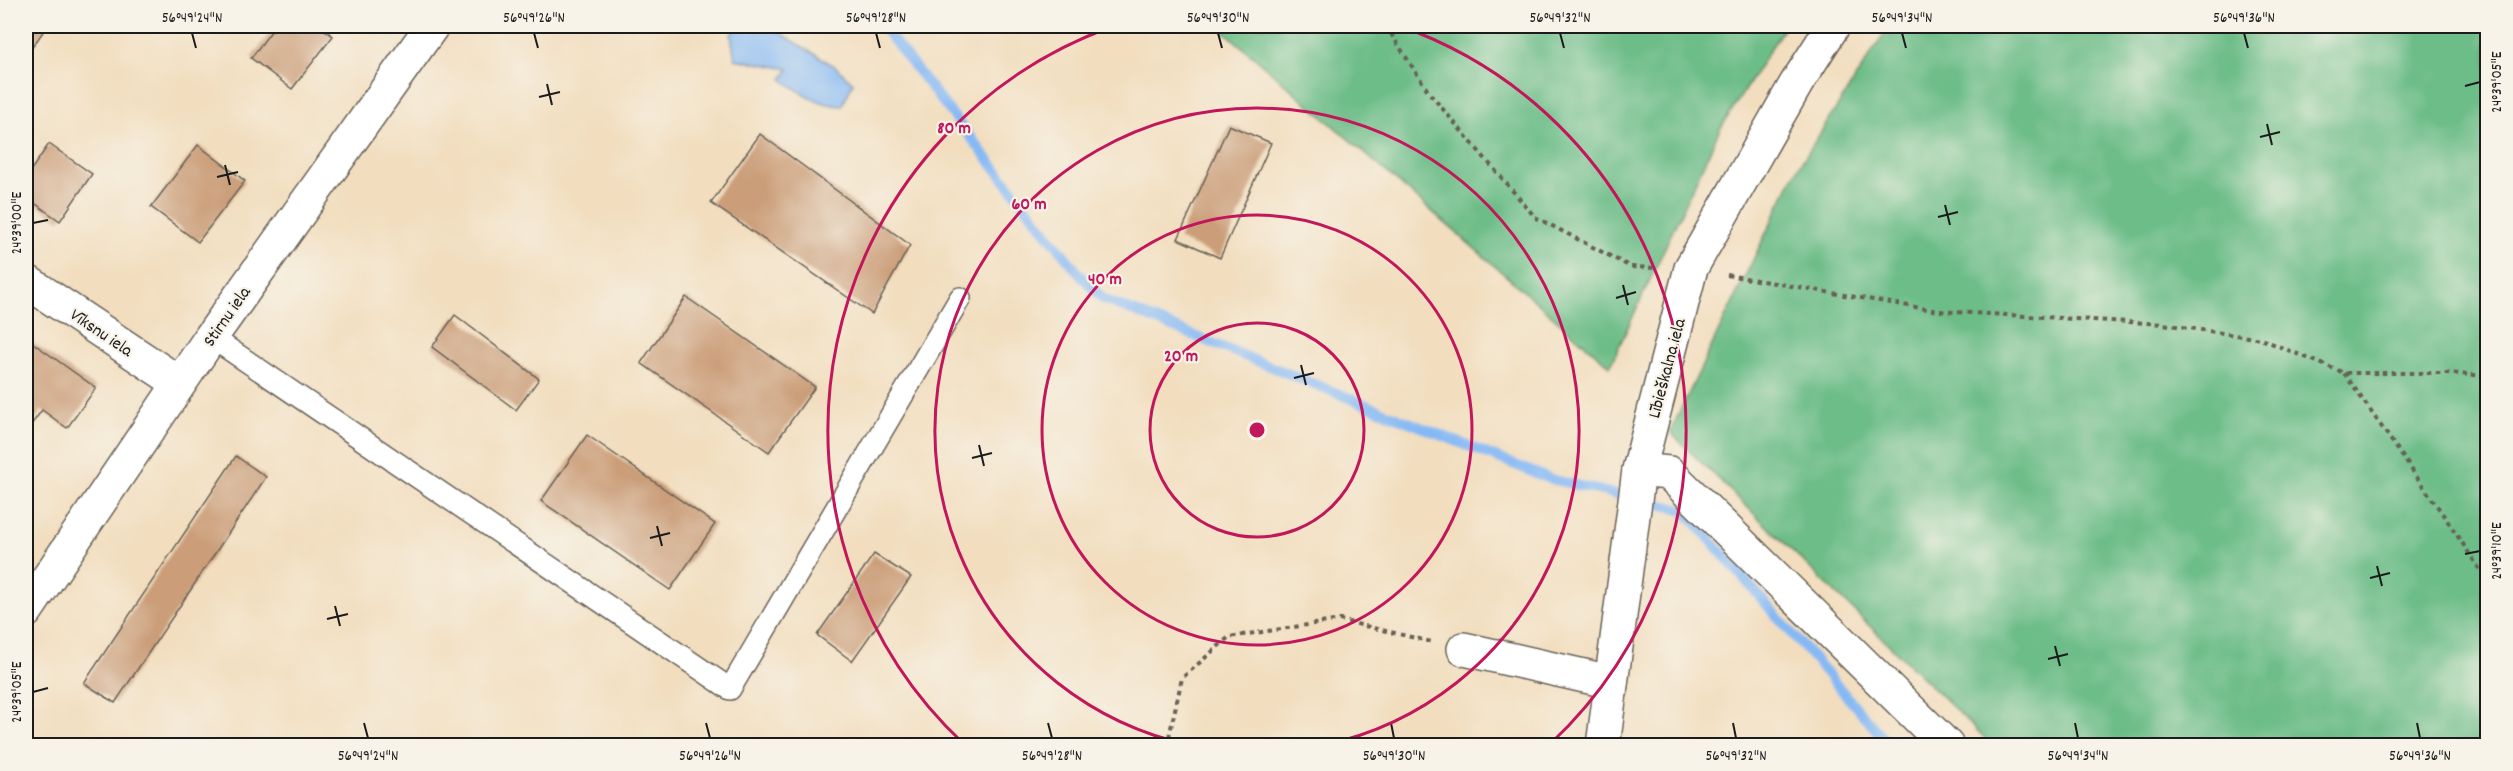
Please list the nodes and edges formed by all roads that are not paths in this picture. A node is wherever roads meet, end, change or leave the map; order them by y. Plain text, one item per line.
1 (432, 26) edge
2 (1833, 26) edge
3 (26, 281) edge
4 (960, 298) dead end
5 (211, 337) junction
6 (179, 383) junction
7 (1639, 470) junction
8 (26, 611) edge
9 (1464, 650) road end
10 (1611, 682) junction
11 (1603, 746) edge
12 (1947, 746) edge

1 - 5 street, Stirnu iela
2 - 7 street, Lībieškalna iela
3 - 6 street, Vīksnu iela
4 - 5 lane
5 - 6 street, Stirnu iela
6 - 8 street, Stirnu iela
7 - 10 street, Lībieškalna iela
7 - 12 street
9 - 10 street
10 - 11 street, Lībieškalna iela

